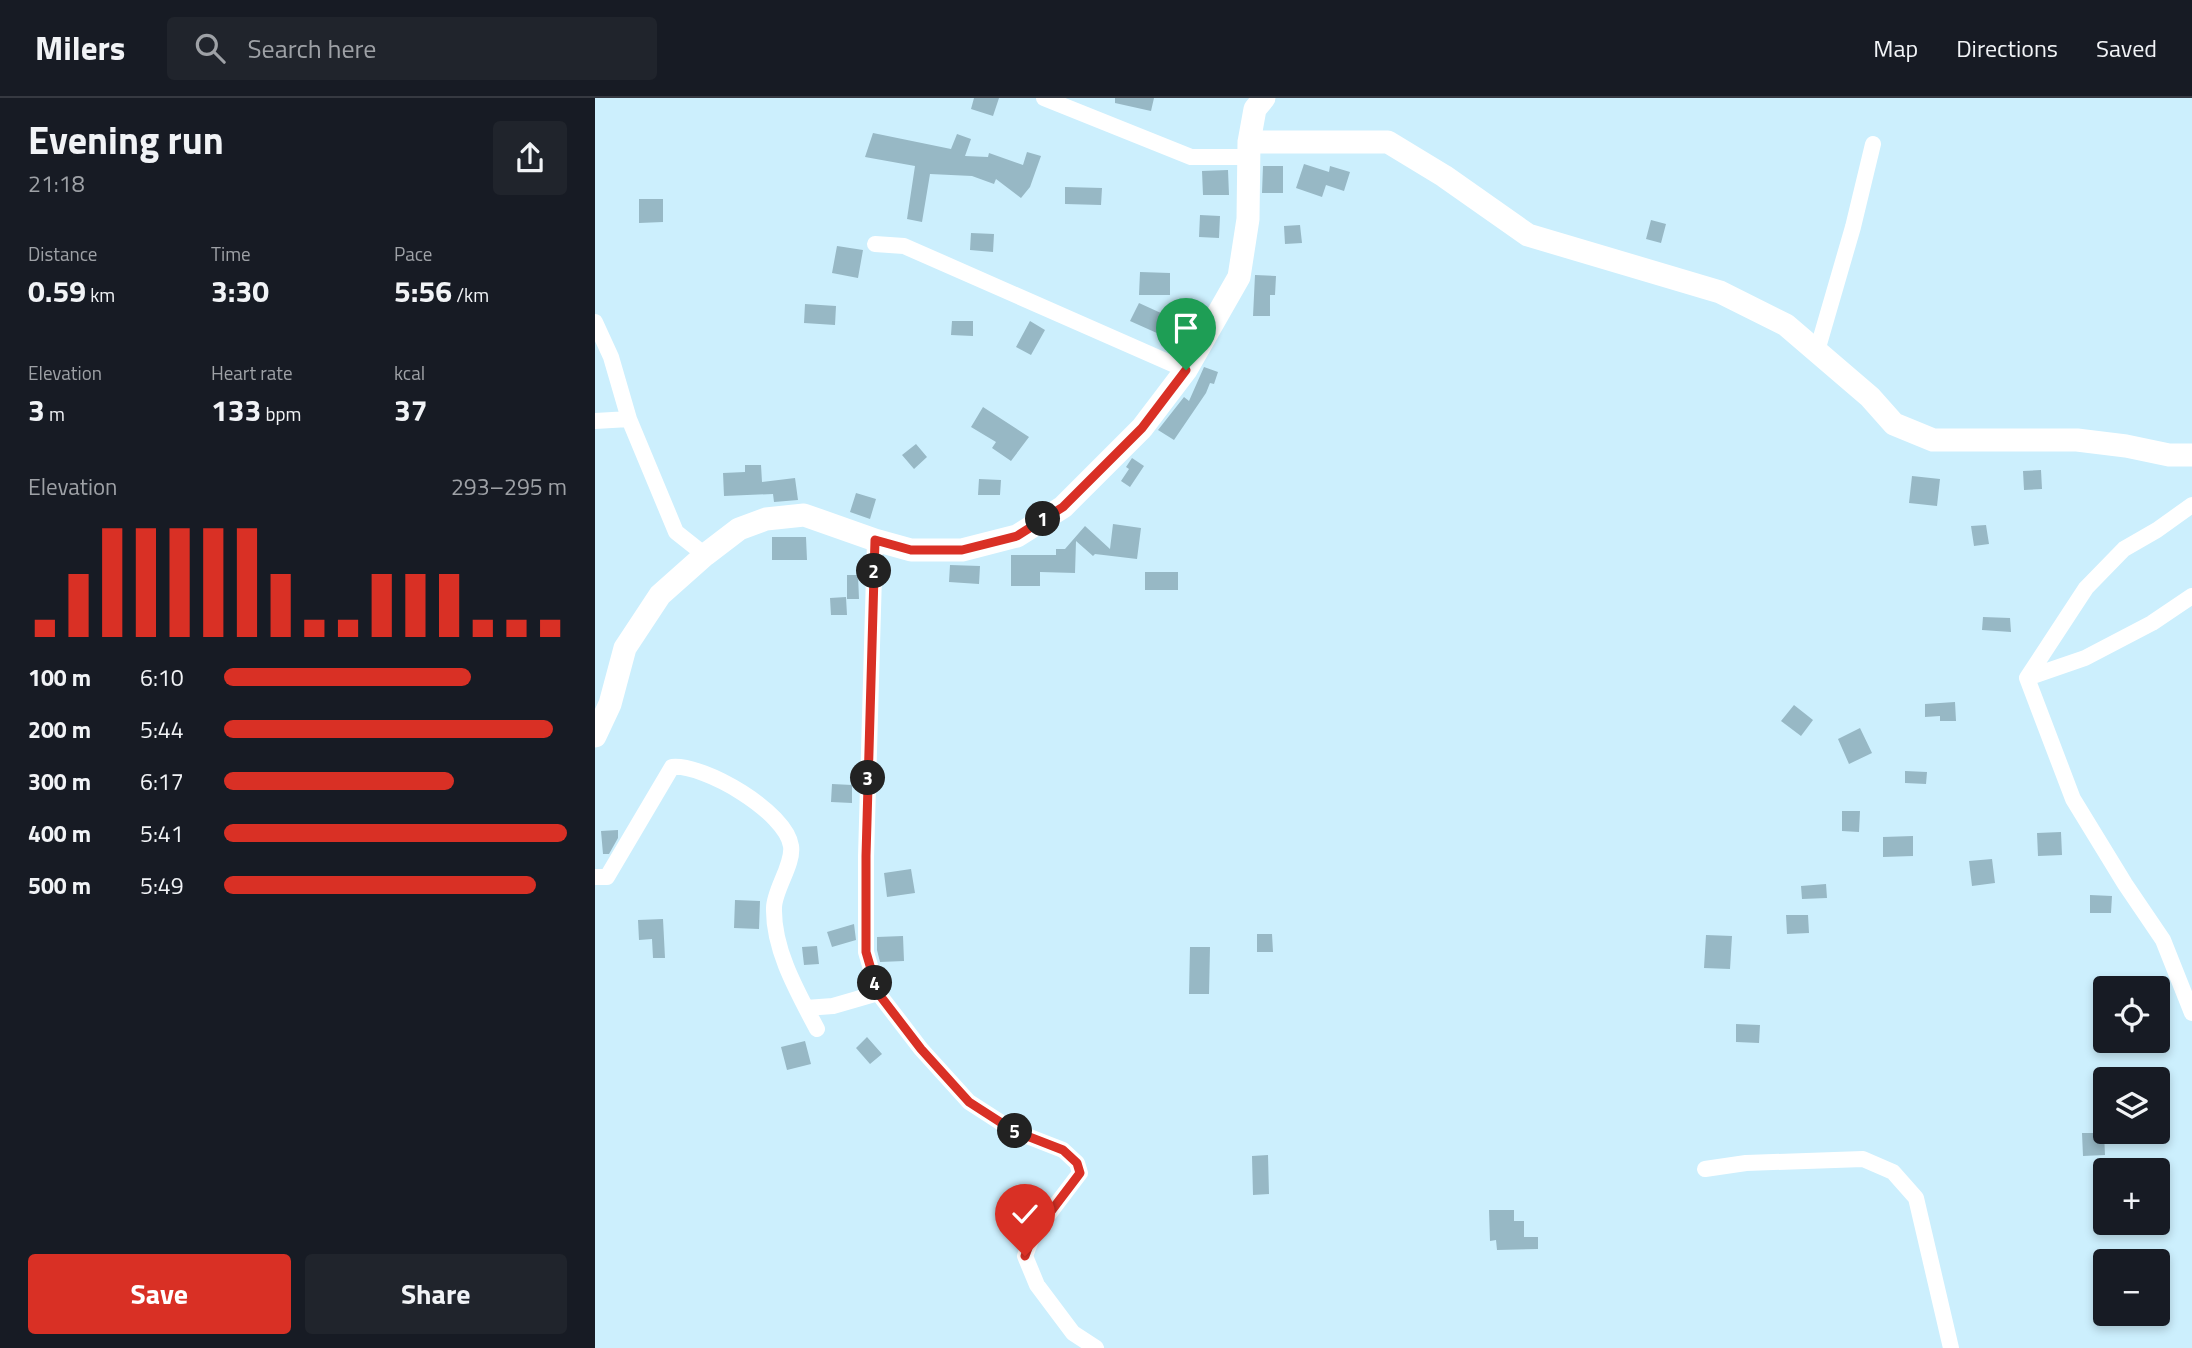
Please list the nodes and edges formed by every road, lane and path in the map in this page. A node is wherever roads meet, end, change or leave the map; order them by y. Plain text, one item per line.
1 (1044, 98) edge
2 (1264, 98) edge
3 (1873, 144) dead end
4 (1249, 149) junction
5 (875, 244) dead end
6 (595, 322) edge
7 (1817, 351) junction
8 (1186, 370) junction
9 (629, 419) junction
10 (595, 421) edge
11 (2192, 455) edge
12 (2192, 506) edge
13 (875, 540) junction
14 (705, 555) junction
15 (2192, 596) edge
16 (2027, 678) junction
17 (595, 736) edge
18 (595, 877) edge
19 (878, 993) junction
20 (806, 1008) junction
21 (2192, 1013) edge
22 (817, 1029) dead end
23 (1705, 1169) dead end
24 (1096, 1348) edge
25 (1951, 1348) edge

1 - 4 street
2 - 4 main road
3 - 7 street
4 - 7 main road
4 - 8 main road
5 - 8 street
6 - 9 street
7 - 11 main road
8 - 13 main road
9 - 10 street
9 - 14 street
12 - 16 street
13 - 14 main road
13 - 19 street
14 - 17 main road
15 - 16 street
16 - 21 street
18 - 20 street
19 - 20 street
19 - 24 street
20 - 22 street
23 - 25 street

